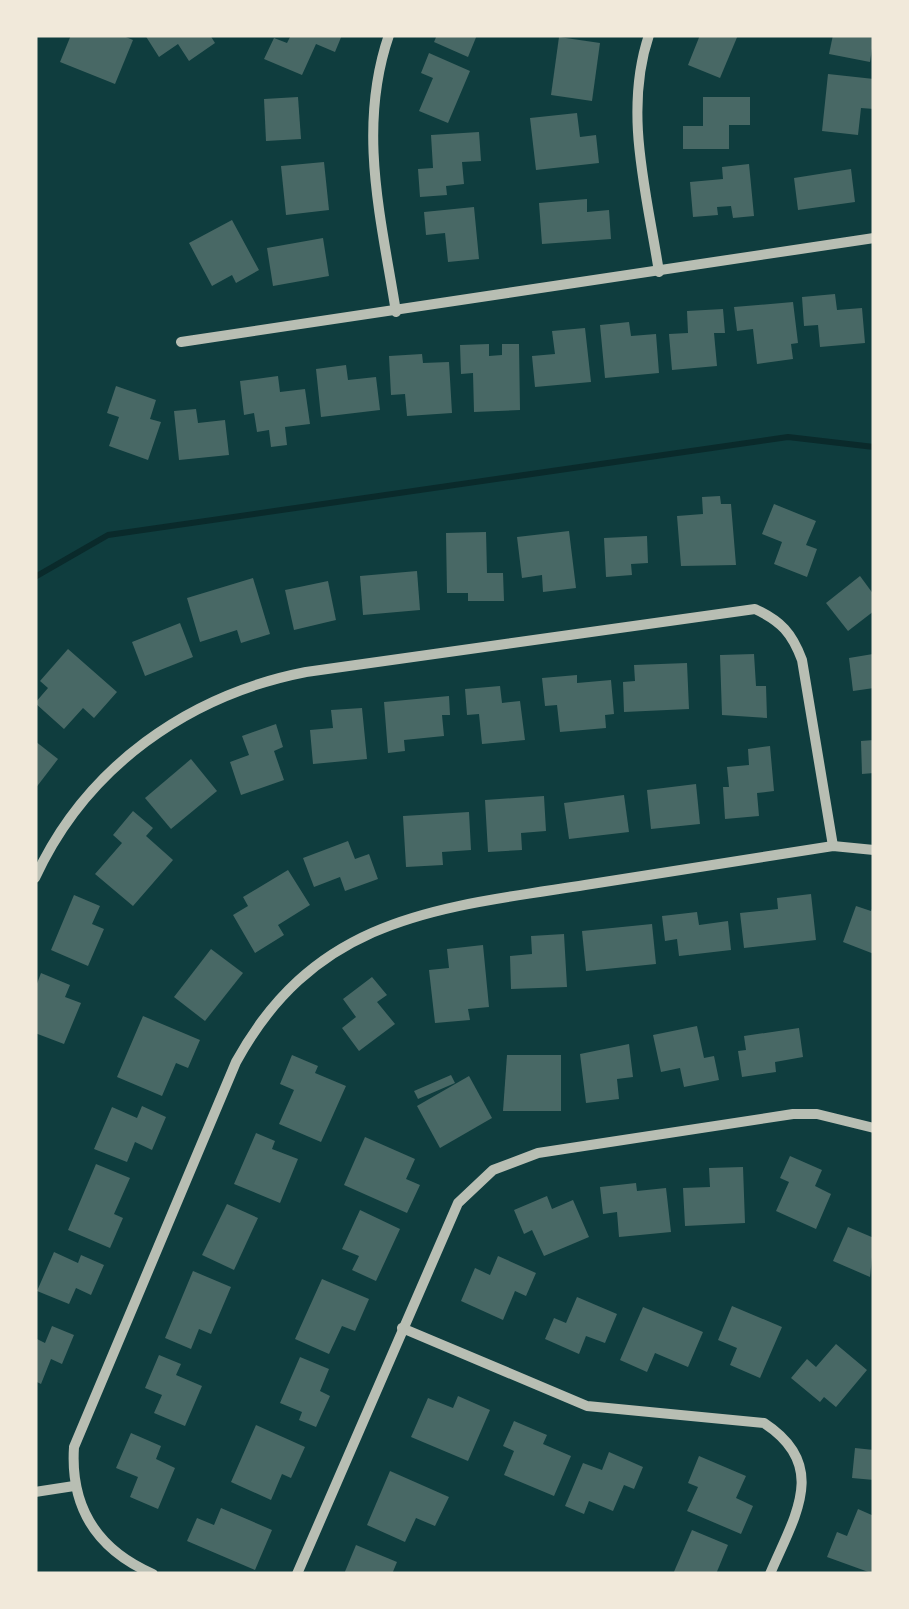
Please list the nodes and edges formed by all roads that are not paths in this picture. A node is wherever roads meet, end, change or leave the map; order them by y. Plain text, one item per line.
1 (389, 35) edge
2 (649, 35) edge
3 (874, 238) edge
4 (659, 272) junction
5 (396, 312) junction
6 (181, 342) dead end
7 (833, 846) junction
8 (874, 850) edge
9 (35, 878) edge
10 (874, 1128) edge
11 (402, 1328) junction
12 (74, 1486) junction
13 (35, 1492) edge
14 (154, 1574) edge
15 (296, 1574) edge
16 (770, 1574) edge

1 - 5 street
2 - 4 street
3 - 4 street
4 - 5 street
5 - 6 street
7 - 8 street
7 - 9 street
7 - 12 street
10 - 11 street
11 - 15 street
11 - 16 street
12 - 13 street
12 - 14 street

